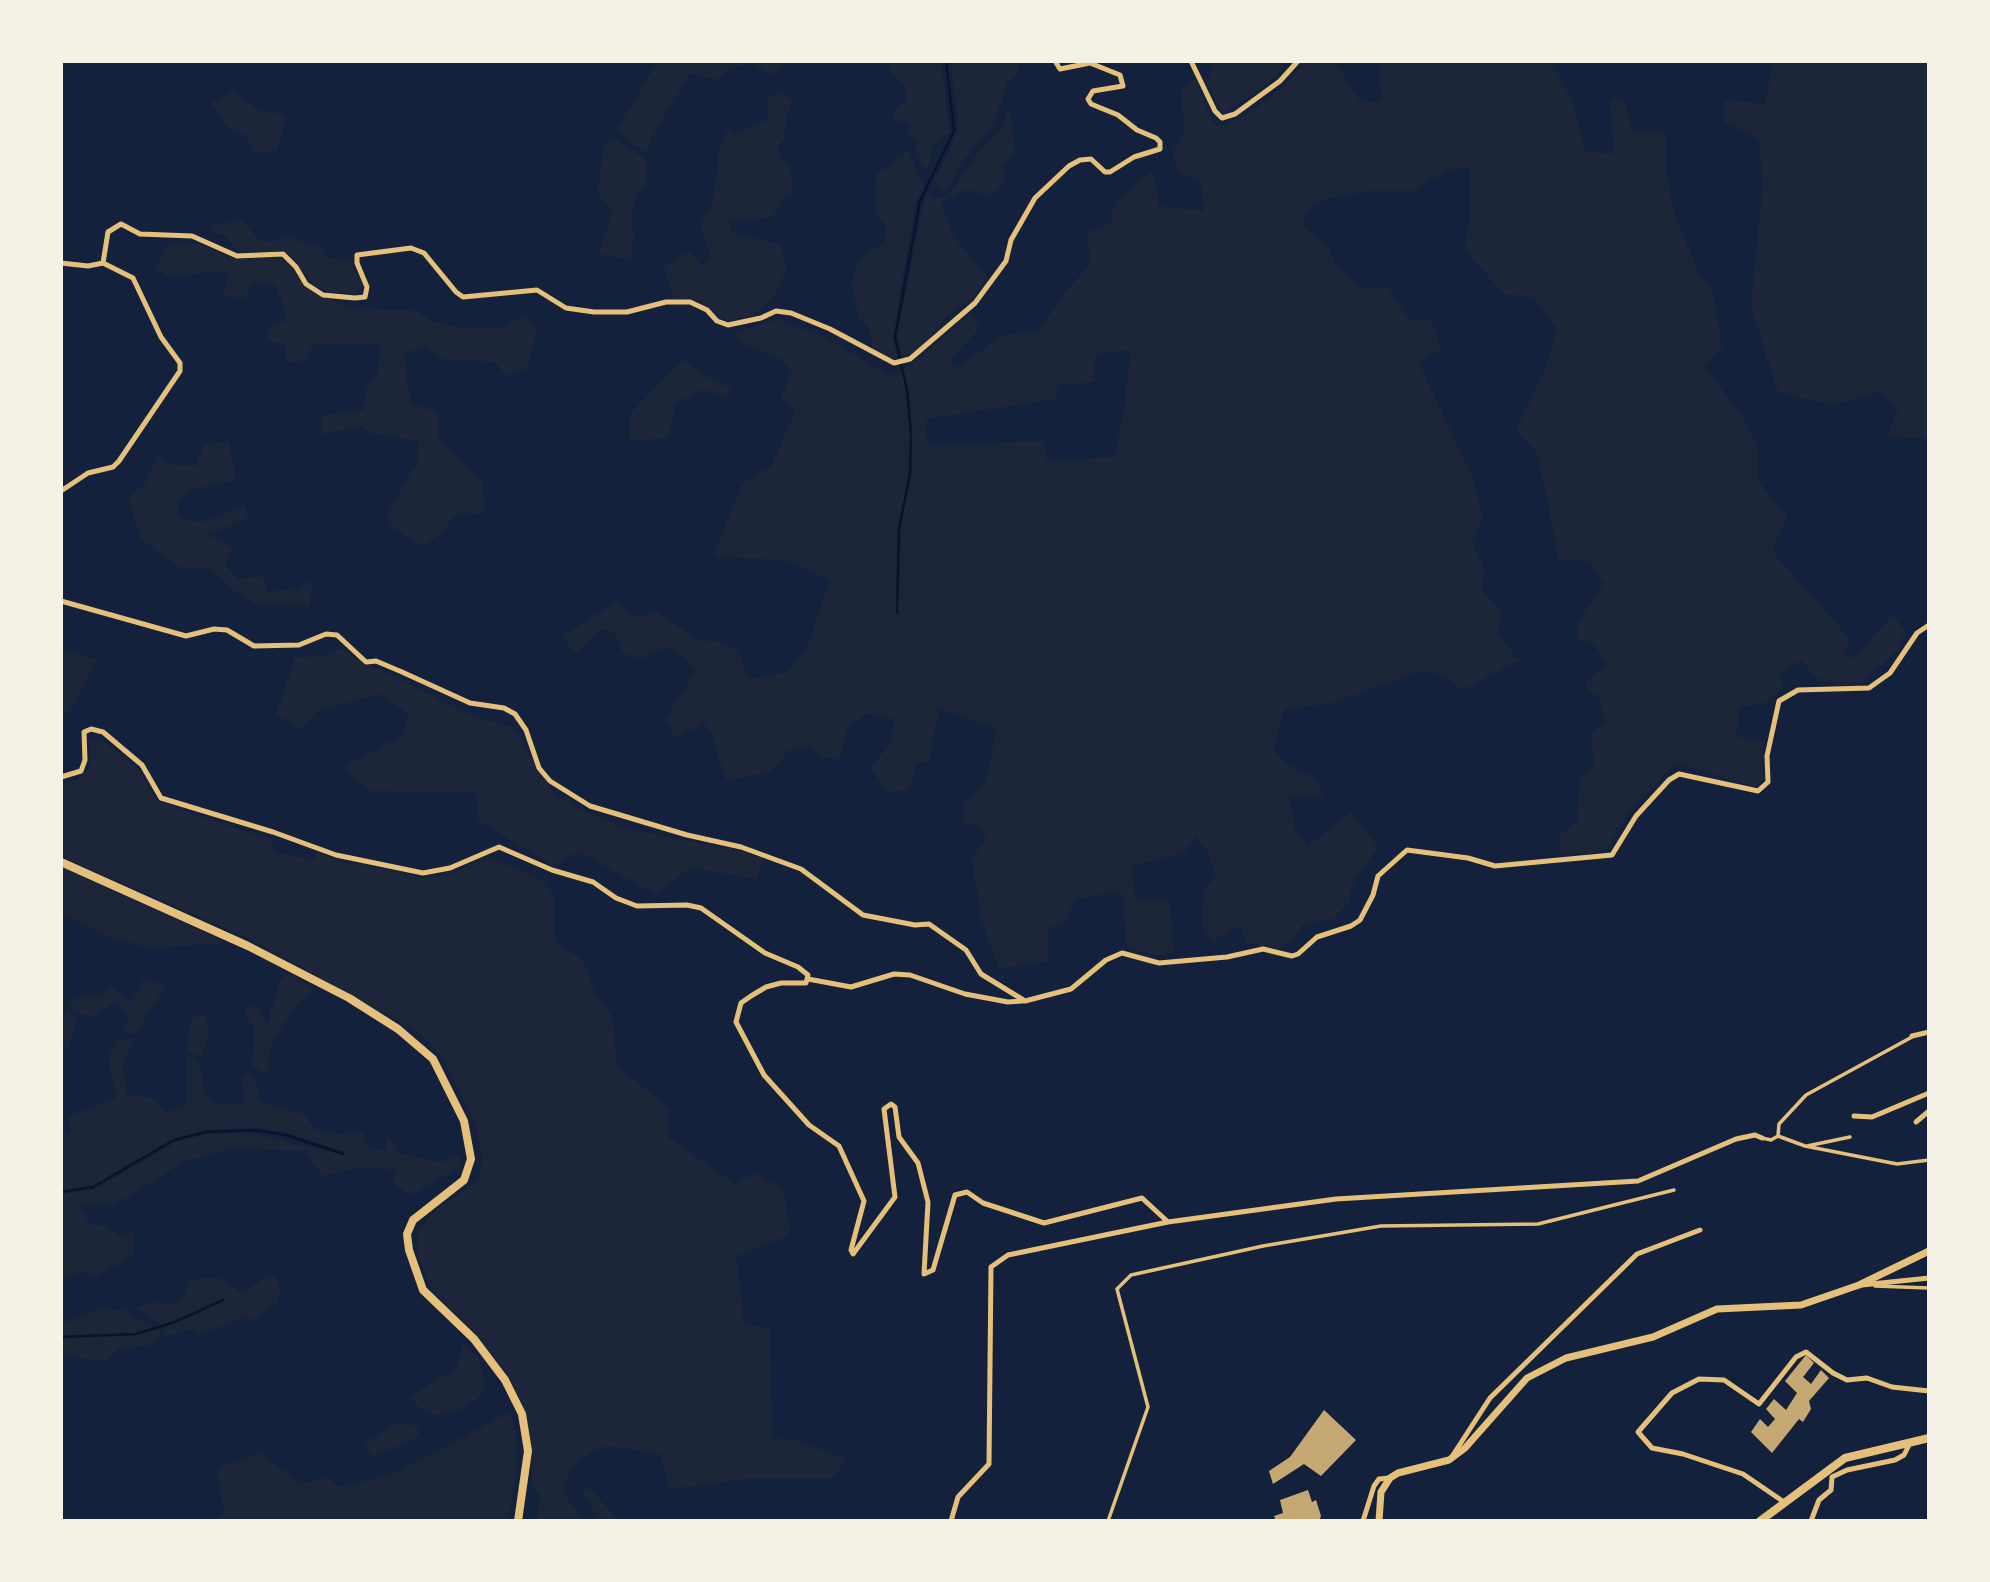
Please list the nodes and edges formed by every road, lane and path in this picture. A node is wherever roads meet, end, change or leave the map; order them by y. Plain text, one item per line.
1 (1055, 61) edge
2 (1191, 61) edge
3 (1298, 61) edge
4 (61, 263) edge
5 (103, 263) junction
6 (61, 491) edge
7 (61, 601) edge
8 (1929, 625) edge
9 (61, 777) edge
10 (61, 862) edge
11 (808, 979) junction
12 (1025, 1001) junction
13 (1929, 1032) edge
14 (1912, 1036) joint
15 (1929, 1093) edge
16 (1929, 1111) edge
17 (1854, 1116) dead end
18 (1916, 1122) dead end
19 (1778, 1136) junction
20 (1850, 1137) dead end
21 (1762, 1138) joint
22 (1805, 1146) junction
23 (1929, 1160) edge
24 (1674, 1190) dead end
25 (1168, 1222) junction
26 (1700, 1230) dead end
27 (1929, 1251) edge
28 (1929, 1278) edge
29 (1859, 1285) junction
30 (1929, 1288) edge
31 (1929, 1391) edge
32 (1929, 1438) edge
33 (1910, 1443) junction
34 (1449, 1460) junction
35 (1390, 1478) junction
36 (1784, 1502) junction
37 (518, 1521) edge
38 (951, 1521) edge
39 (1108, 1521) edge
40 (1363, 1521) edge
41 (1380, 1521) edge
42 (1760, 1521) edge
43 (1811, 1521) edge

1 - 5 street
2 - 3 street
4 - 5 street
5 - 6 street
7 - 12 street
8 - 12 street
9 - 11 street
10 - 37 highway
11 - 12 street
11 - 25 street
13 - 14 street
14 - 19 street
15 - 17 street
16 - 18 street
19 - 21 street
19 - 22 street
20 - 22 street
21 - 25 street
22 - 23 street
24 - 39 street
25 - 38 street
26 - 34 street
27 - 29 main road
28 - 29 street
29 - 30 street
29 - 34 main road
31 - 36 street
32 - 33 highway
33 - 36 highway
33 - 43 street
34 - 35 main road
35 - 40 street
35 - 41 main road
36 - 42 highway

